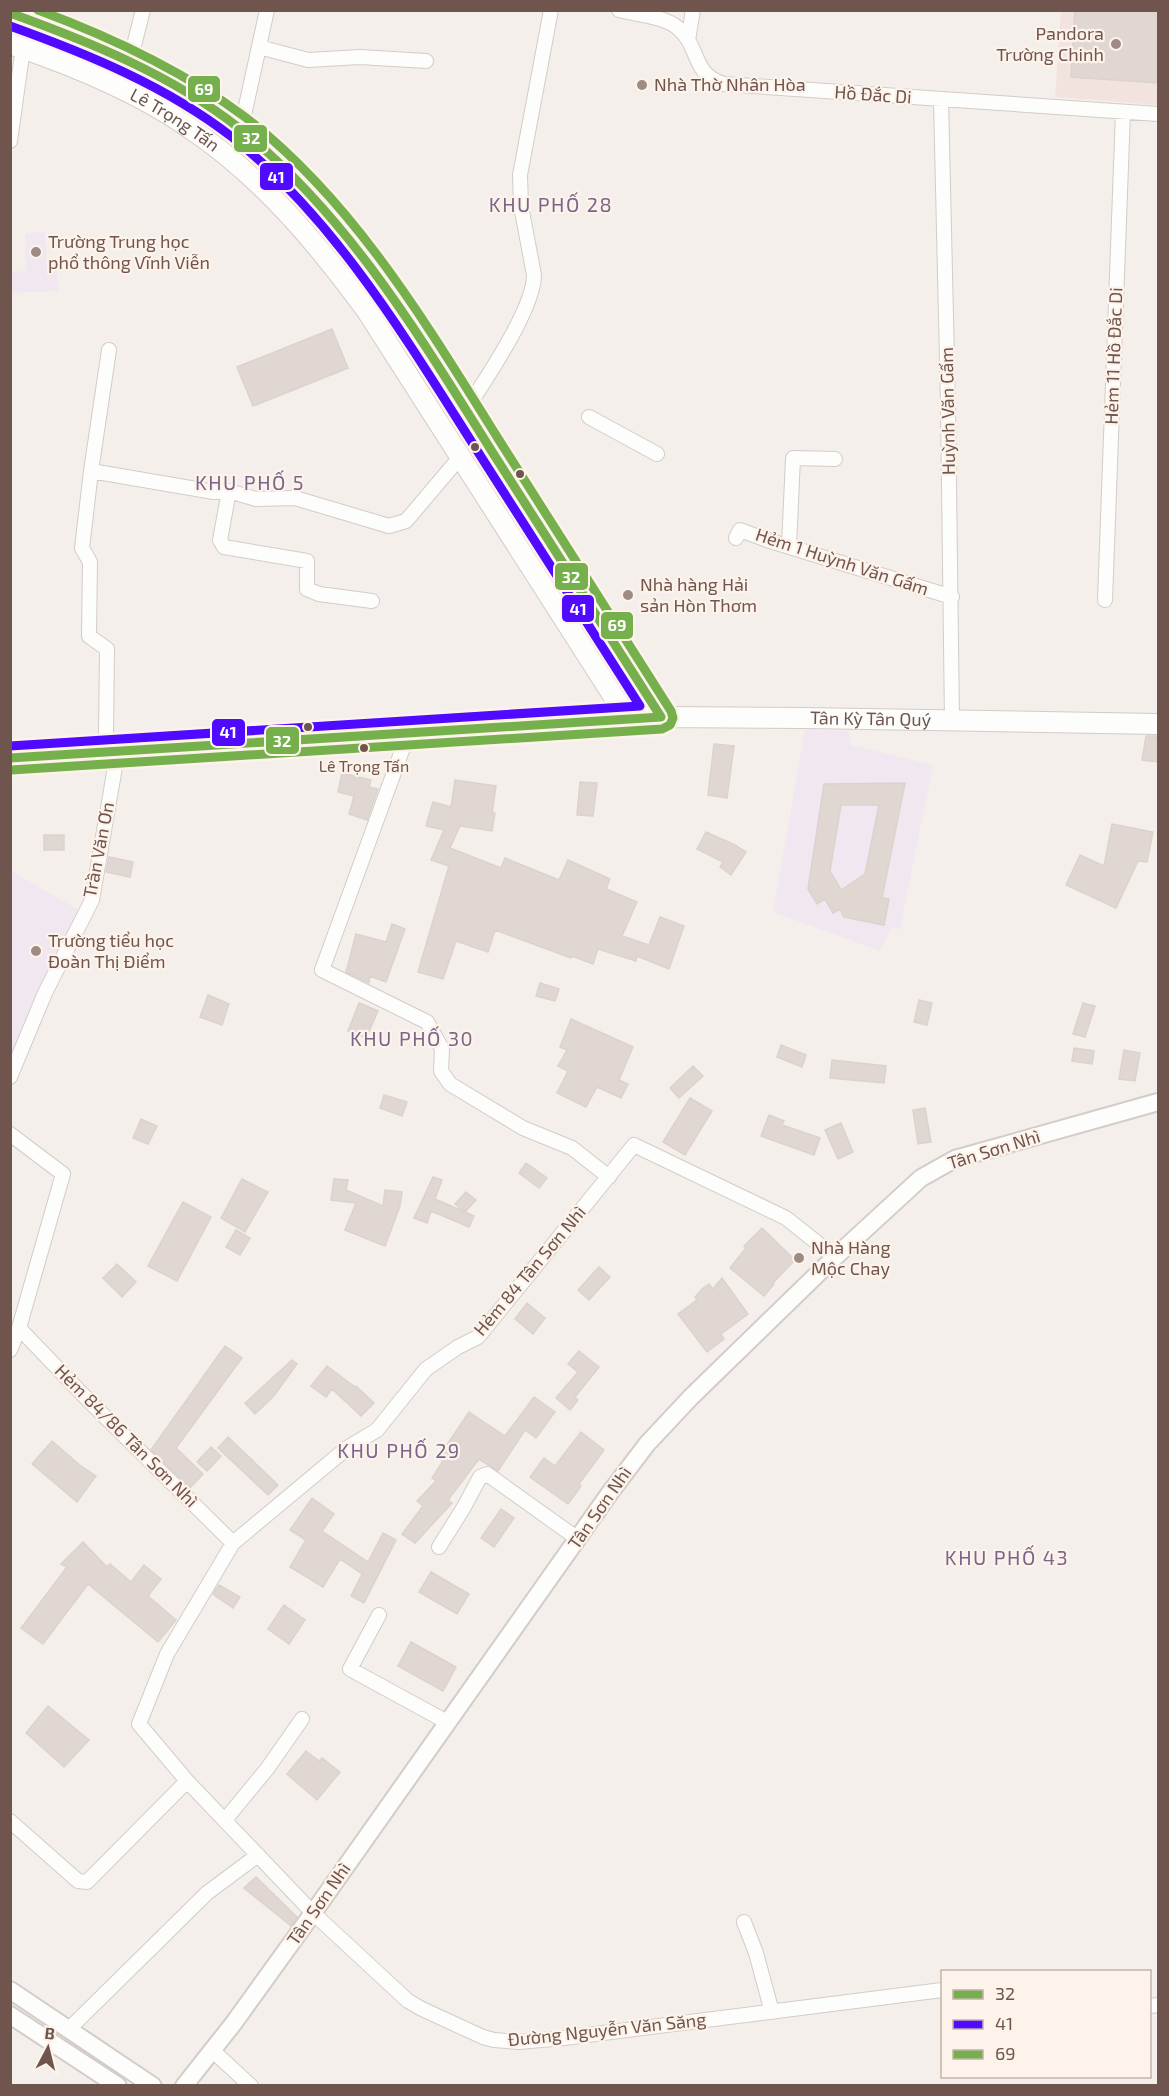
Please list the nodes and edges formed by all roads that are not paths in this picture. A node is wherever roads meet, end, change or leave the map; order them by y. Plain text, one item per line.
1 (143, 10) edge
2 (267, 10) edge
3 (551, 10) edge
4 (620, 10) edge
5 (693, 10) edge
6 (10, 13) edge
7 (46, 18) edge
8 (688, 40) junction
9 (17, 46) edge
10 (259, 47) junction
11 (130, 61) junction
12 (426, 61) dead end
13 (941, 100) junction
14 (1123, 112) junction
15 (1158, 114) edge
16 (241, 129) junction
17 (10, 141) edge
18 (109, 350) dead end
19 (465, 410) junction
20 (589, 417) dead end
21 (657, 454) dead end
22 (461, 456) junction
23 (835, 459) dead end
24 (91, 471) junction
25 (229, 491) junction
26 (736, 538) dead end
27 (789, 547) junction
28 (952, 597) junction
29 (1105, 600) dead end
30 (372, 601) dead end
31 (661, 717) junction
32 (628, 719) junction
33 (952, 721) junction
34 (1158, 724) edge
35 (408, 734) junction
36 (118, 750) junction
37 (10, 758) edge
38 (10, 1077) edge
39 (1158, 1102) edge
40 (10, 1134) edge
41 (609, 1177) junction
42 (835, 1257) junction
43 (19, 1328) junction
44 (10, 1350) edge
45 (578, 1539) junction
46 (233, 1543) junction
47 (439, 1547) dead end
48 (379, 1615) dead end
49 (303, 1719) dead end
50 (447, 1722) junction
51 (139, 1724) joint
52 (187, 1781) junction
53 (225, 1820) junction
54 (10, 1821) edge
55 (258, 1855) junction
56 (313, 1913) junction
57 (744, 1922) dead end
58 (10, 1990) edge
59 (941, 1990) edge
60 (772, 2012) junction
61 (10, 2015) edge
62 (69, 2029) junction
63 (213, 2051) junction
64 (118, 2085) edge
65 (153, 2085) edge
66 (184, 2085) edge
67 (251, 2085) edge

1 - 11 street
2 - 10 street
3 - 19 street
4 - 8 street, Hồ Đắc Di
5 - 8 street
6 - 7 main road, Lê Trọng Tấn
7 - 11 main road, Lê Trọng Tấn
8 - 13 street, Hồ Đắc Di
9 - 17 street
9 - 22 main road, Lê Trọng Tấn
10 - 12 street
10 - 16 street
11 - 16 main road, Lê Trọng Tấn
13 - 14 street, Hồ Đắc Di
13 - 28 street, Huỳnh Văn Gấm
14 - 15 street, Hồ Đắc Di
14 - 29 street, Hẻm 11 Hồ Đắc Di
16 - 19 main road, Lê Trọng Tấn
18 - 24 street
19 - 31 main road, Lê Trọng Tấn
20 - 21 street
22 - 25 street
22 - 32 main road, Lê Trọng Tấn
23 - 27 street
24 - 25 street
24 - 36 street
25 - 30 street
26 - 27 street, Hẻm 1 Huỳnh Văn Gấm
27 - 28 street, Hẻm 1 Huỳnh Văn Gấm
28 - 33 street, Huỳnh Văn Gấm
31 - 32 main road, Tân Kỳ Tân Quý
31 - 33 main road, Tân Kỳ Tân Quý
32 - 35 main road, Tân Kỳ Tân Quý
33 - 34 main road, Tân Kỳ Tân Quý
35 - 36 main road, Tân Kỳ Tân Quý
35 - 41 street
36 - 37 main road, Tân Kỳ Tân Quý
36 - 38 street, Trần Văn Ơn
39 - 42 street, Tân Sơn Nhì
40 - 43 street
41 - 42 street, Hẻm 84 Tân Sơn Nhì
41 - 46 street, Hẻm 84 Tân Sơn Nhì
42 - 45 street, Tân Sơn Nhì
43 - 44 street
43 - 46 street, Hẻm 84/86 Tân Sơn Nhì
45 - 47 street
45 - 50 street, Tân Sơn Nhì
46 - 51 street, Hẻm 84 Tân Sơn Nhì
48 - 50 street
49 - 53 street
50 - 56 street, Tân Sơn Nhì
51 - 52 street, Đường Nguyễn Văn Săng
52 - 53 street, Đường Nguyễn Văn Săng
52 - 54 street
53 - 55 street, Đường Nguyễn Văn Săng
55 - 56 street, Đường Nguyễn Văn Săng
55 - 62 street
56 - 60 street, Đường Nguyễn Văn Săng
56 - 63 street, Tân Sơn Nhì
57 - 60 street
58 - 62 street
59 - 60 street, Đường Nguyễn Văn Săng
61 - 64 street
62 - 65 street
63 - 66 street, Tân Sơn Nhì
63 - 67 street

